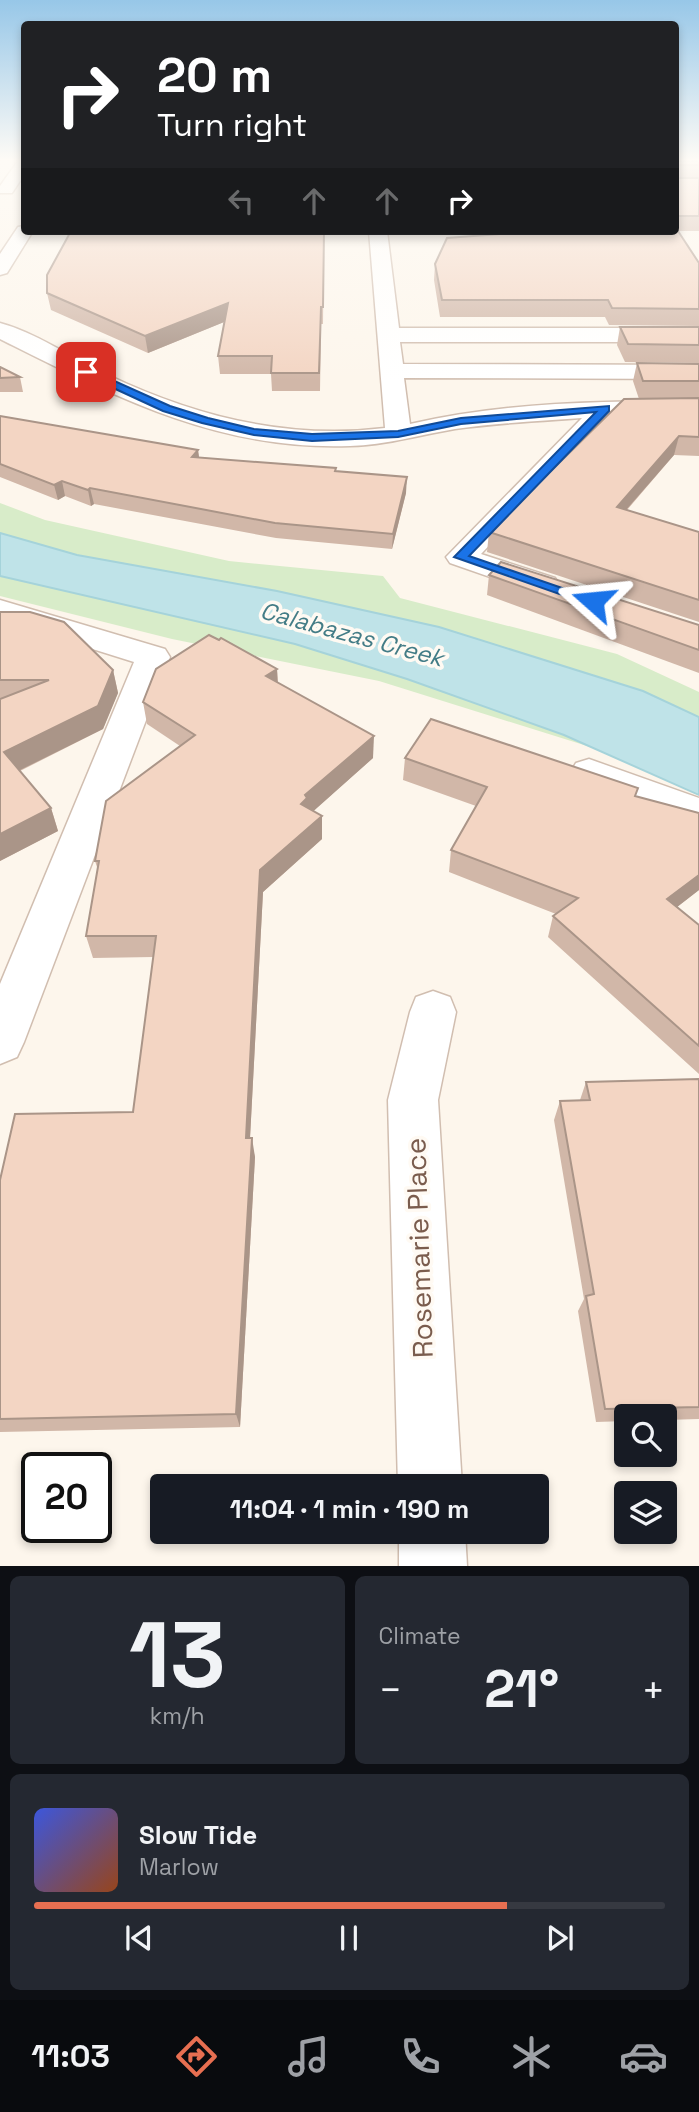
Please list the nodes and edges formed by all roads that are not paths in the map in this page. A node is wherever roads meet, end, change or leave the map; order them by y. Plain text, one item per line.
1 (21, 235) edge
2 (378, 235) edge
3 (2, 262) edge
4 (0, 330) edge
5 (389, 335) junction
6 (699, 335) edge
7 (392, 370) junction
8 (699, 372) edge
9 (605, 408) junction
10 (699, 408) edge
11 (398, 434) junction
12 (567, 592) edge
13 (0, 610) edge
14 (568, 766) edge
15 (699, 813) edge
16 (433, 1012) dead end
17 (0, 1042) edge
18 (429, 1474) edge
19 (432, 1544) edge
20 (433, 1566) edge

1 - 3 street
2 - 5 street
4 - 11 street
5 - 6 street
5 - 7 street
7 - 8 street
7 - 11 street
9 - 10 street
9 - 11 street
9 - 12 street
13 - 17 street
14 - 15 street
16 - 18 street, Rosemarie Place
19 - 20 street

